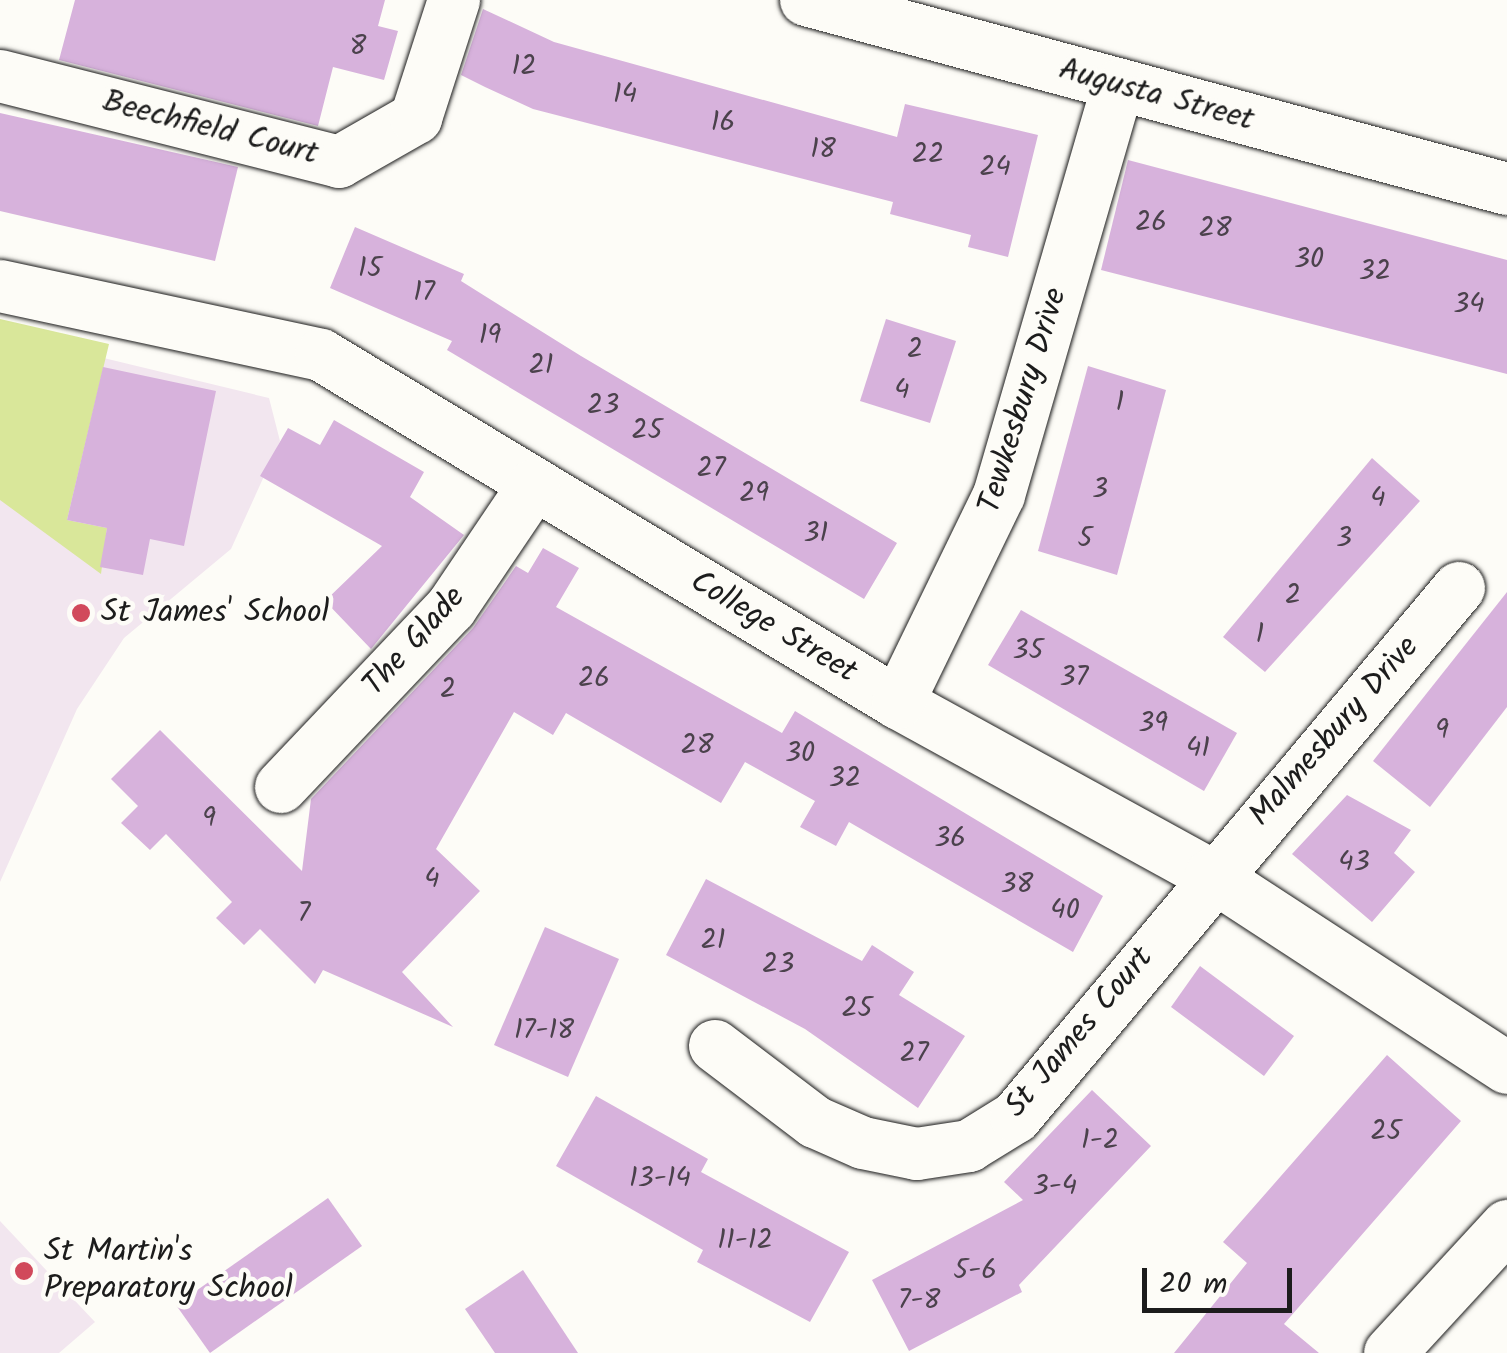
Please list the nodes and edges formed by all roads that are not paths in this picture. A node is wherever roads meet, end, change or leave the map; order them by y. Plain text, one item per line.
1 (454, 0) edge
2 (806, 0) edge
3 (0, 76) edge
4 (1118, 86) junction
5 (1507, 190) edge
6 (0, 286) edge
7 (534, 486) junction
8 (1459, 588) dead end
9 (898, 703) junction
10 (280, 787) dead end
11 (1211, 875) junction
12 (715, 1046) dead end
13 (1507, 1068) edge
14 (1507, 1226) edge
15 (1390, 1353) edge

1 - 3 street, Beechfield Court
2 - 4 street, Augusta Street
4 - 5 street, Augusta Street
4 - 9 street, Tewkesbury Drive
6 - 7 street, College Street
7 - 9 street, College Street
7 - 10 street, The Glade
8 - 11 street, Malmesbury Drive
9 - 11 street, College Street
11 - 12 street, St James Court
11 - 13 street, College Street
14 - 15 street

